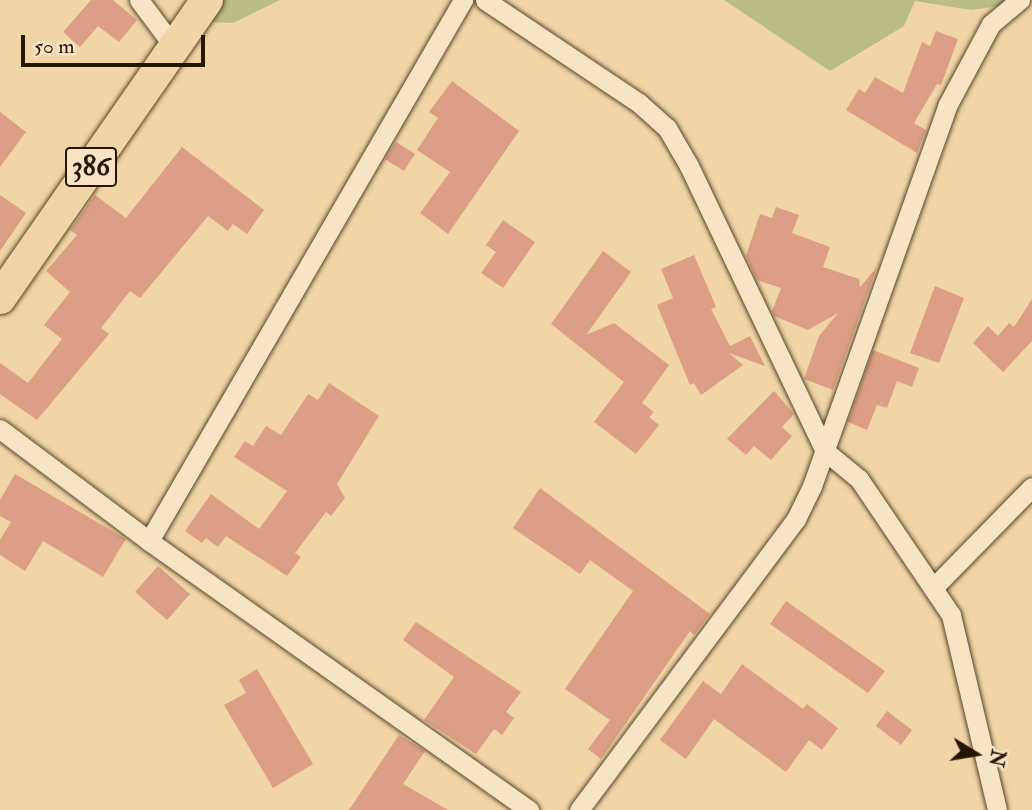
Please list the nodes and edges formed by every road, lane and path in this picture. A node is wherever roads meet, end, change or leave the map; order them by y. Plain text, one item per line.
1 (139, 0) edge
2 (206, 0) edge
3 (463, 0) edge
4 (485, 0) edge
5 (1020, 0) edge
6 (178, 41) junction
7 (0, 298) edge
8 (0, 429) edge
9 (825, 451) junction
10 (1032, 487) edge
11 (149, 541) junction
12 (933, 587) junction
13 (529, 810) edge
14 (579, 810) edge
15 (997, 810) edge

1 - 6 street
2 - 6 highway, 386
3 - 11 street
4 - 9 street
5 - 9 street
6 - 7 highway, 386
8 - 11 street
9 - 12 street
9 - 14 street
10 - 12 street
11 - 13 street
12 - 15 street

